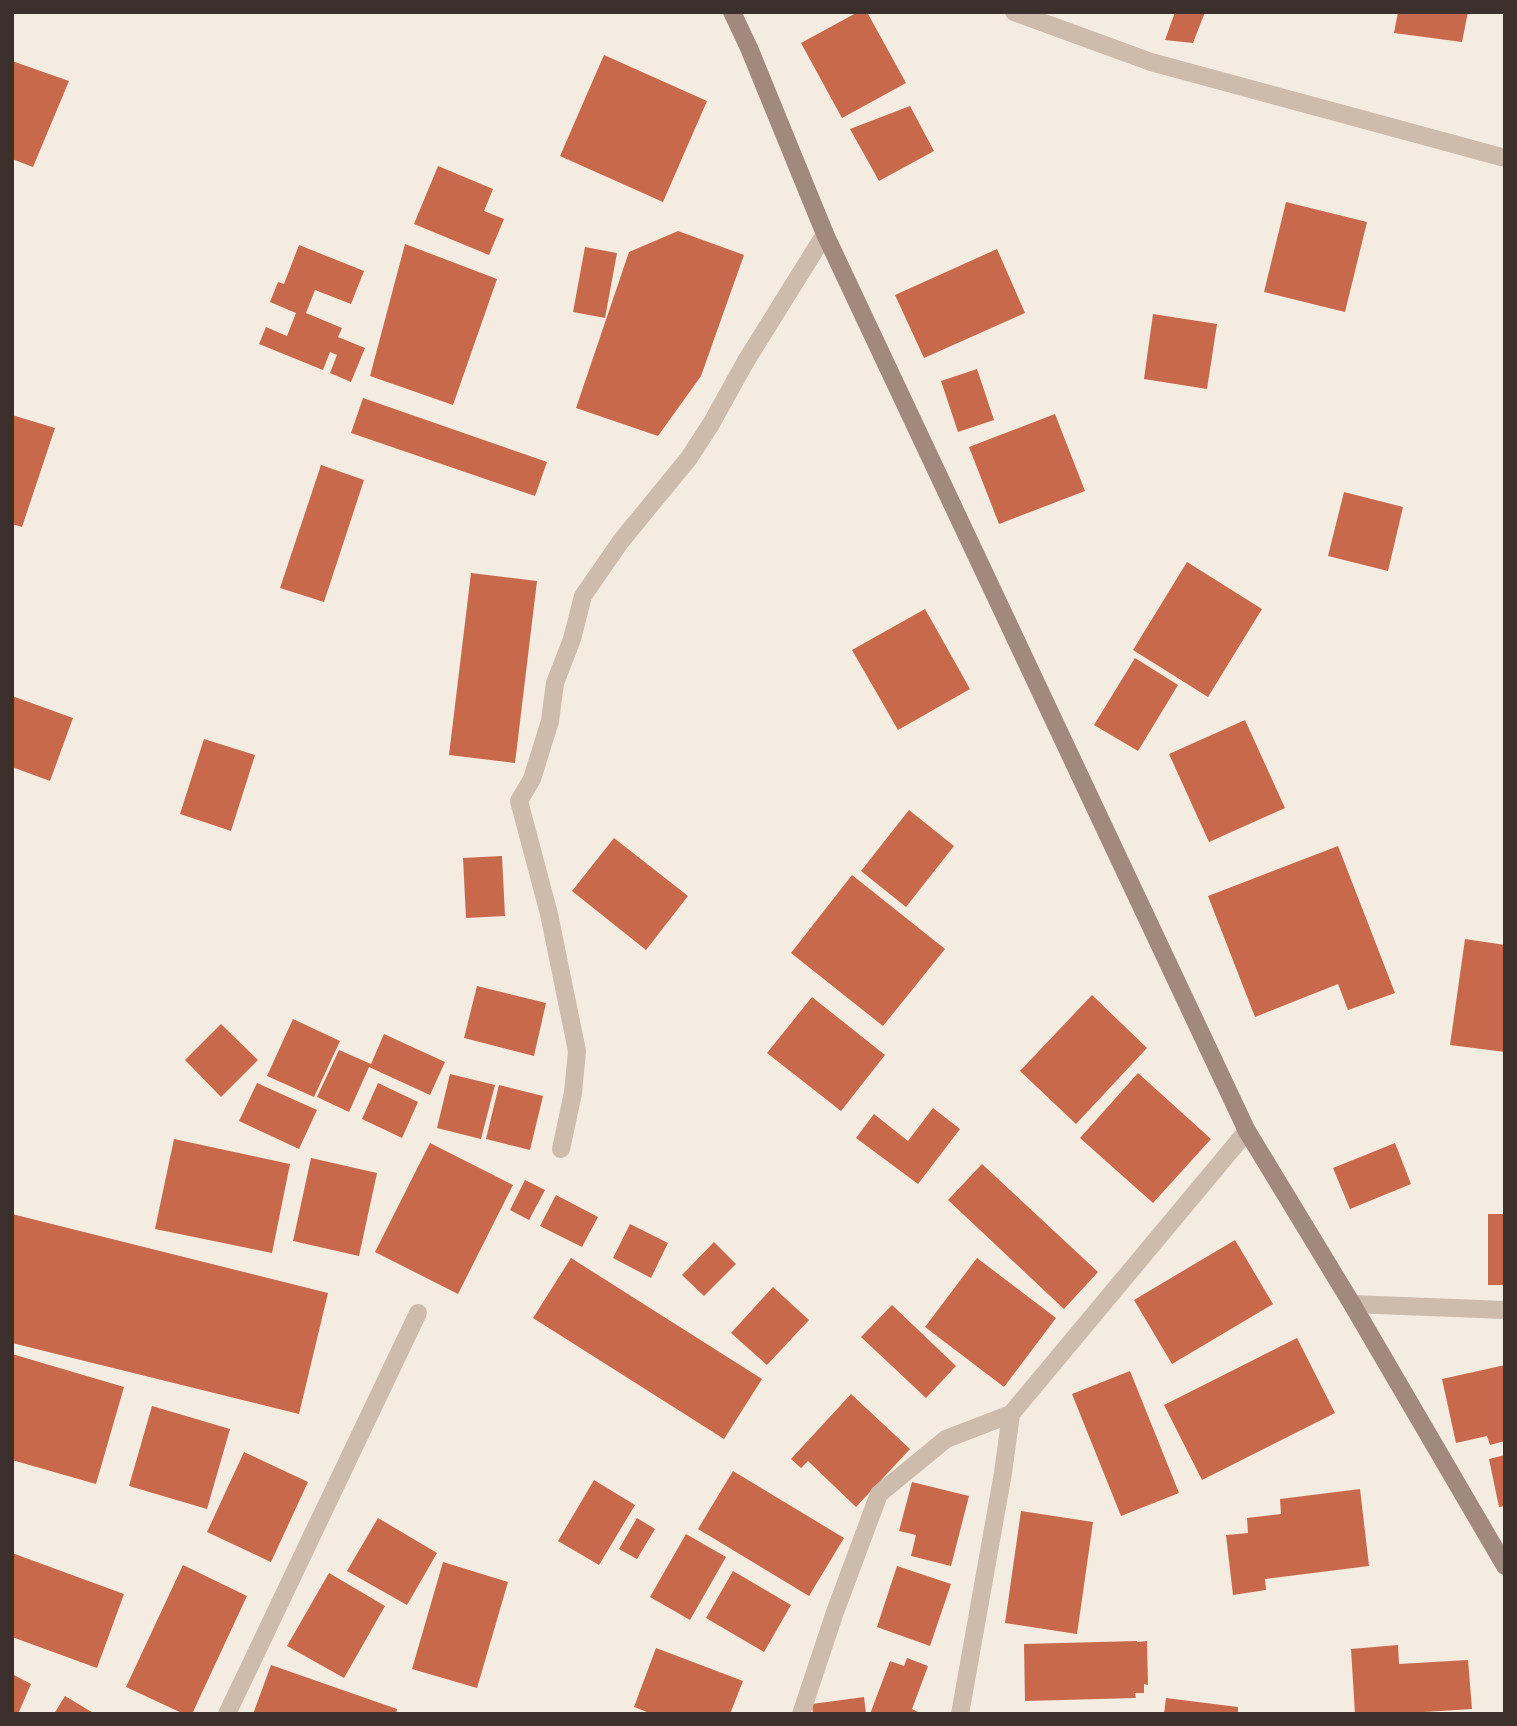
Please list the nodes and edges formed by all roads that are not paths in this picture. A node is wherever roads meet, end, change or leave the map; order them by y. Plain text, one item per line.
1 (732, 12) edge
2 (1014, 12) edge
3 (1505, 158) edge
4 (825, 234) junction
5 (1247, 1131) junction
6 (561, 1149) dead end
7 (1352, 1304) junction
8 (1505, 1310) edge
9 (418, 1313) dead end
10 (1011, 1414) junction
11 (1505, 1566) edge
12 (227, 1714) edge
13 (801, 1714) edge
14 (960, 1714) edge

1 - 4 street
2 - 3 street
4 - 5 street
4 - 6 street
5 - 7 street
5 - 10 street
7 - 8 street
7 - 11 street
9 - 12 street
10 - 13 street
10 - 14 street

